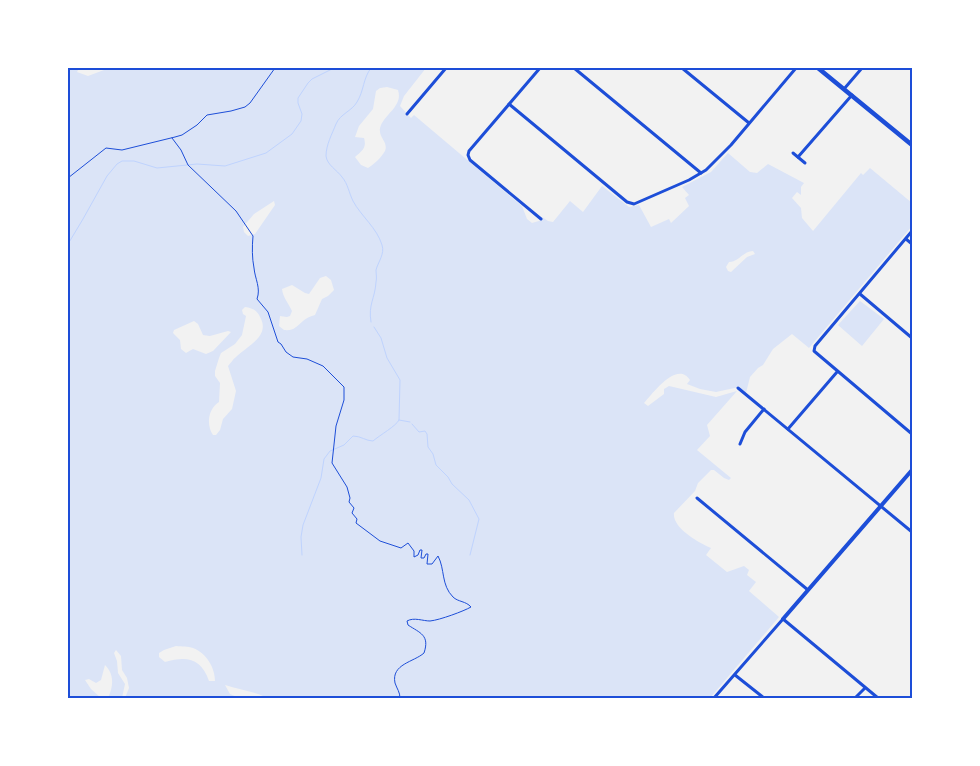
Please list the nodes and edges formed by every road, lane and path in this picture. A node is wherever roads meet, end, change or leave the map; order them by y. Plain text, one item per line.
1 (276, 68) edge
2 (446, 68) edge
3 (540, 68) edge
4 (574, 68) edge
5 (682, 68) edge
6 (796, 68) edge
7 (818, 68) edge
8 (862, 68) edge
9 (844, 89) junction
10 (852, 95) junction
11 (509, 104) junction
12 (407, 114) dead end
13 (749, 123) junction
14 (172, 138) junction
15 (912, 145) edge
16 (793, 153) dead end
17 (798, 157) junction
18 (804, 163) dead end
19 (701, 174) junction
20 (68, 178) edge
21 (541, 219) dead end
22 (912, 231) edge
23 (906, 239) junction
24 (912, 244) edge
25 (860, 294) junction
26 (912, 338) edge
27 (837, 372) junction
28 (738, 388) dead end
29 (764, 409) junction
30 (788, 429) junction
31 (912, 434) edge
32 (740, 444) dead end
33 (912, 470) edge
34 (697, 498) dead end
35 (882, 506) junction
36 (912, 532) edge
37 (808, 590) junction
38 (783, 619) junction
39 (735, 675) junction
40 (865, 688) junction
41 (400, 698) edge
42 (714, 698) edge
43 (764, 698) edge
44 (855, 698) edge
45 (878, 698) edge

1 - 14 path
2 - 12 street
3 - 11 street
4 - 19 street
5 - 13 street
6 - 13 street
7 - 9 main road
8 - 9 street
9 - 10 main road
10 - 15 main road
10 - 17 street
11 - 19 street
11 - 21 street
13 - 19 street
14 - 20 path
14 - 41 path
16 - 17 street
17 - 18 street
22 - 23 street
23 - 24 street
23 - 25 street
25 - 26 street
25 - 27 street
27 - 30 street
27 - 31 street
28 - 29 street
29 - 30 street
29 - 32 street
30 - 35 street
33 - 35 street
34 - 37 street
35 - 36 street
35 - 37 street
37 - 38 street
38 - 39 street
38 - 40 street
39 - 42 street
39 - 43 street
40 - 44 street
40 - 45 street

